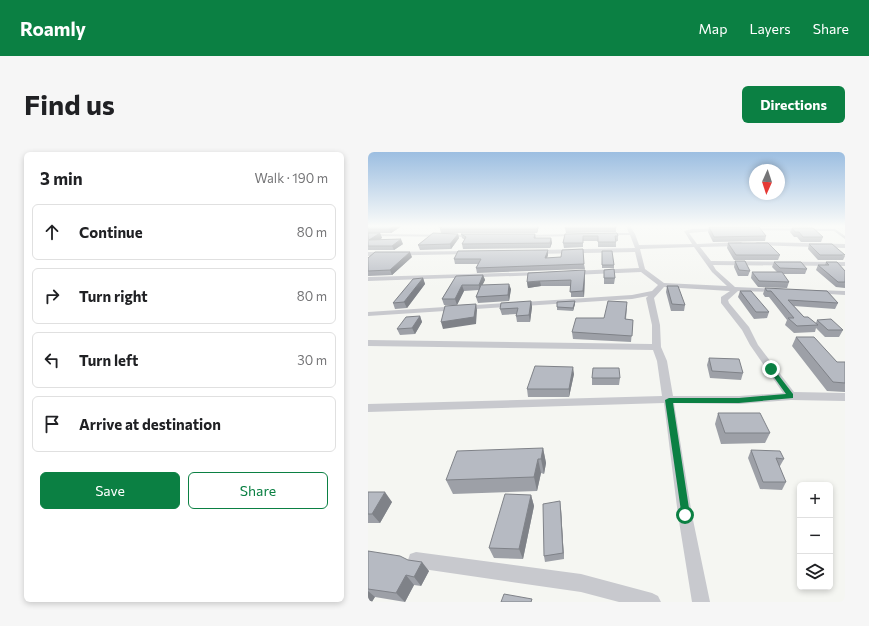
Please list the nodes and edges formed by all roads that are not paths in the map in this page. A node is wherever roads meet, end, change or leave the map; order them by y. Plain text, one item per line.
1 (666, 247) edge
2 (697, 247) edge
3 (637, 249) junction
4 (480, 252) edge
5 (527, 252) edge
6 (368, 254) edge
7 (709, 263) junction
8 (845, 264) edge
9 (642, 270) junction
10 (565, 273) edge
11 (549, 274) edge
12 (368, 279) edge
13 (662, 285) junction
14 (735, 290) junction
15 (784, 291) edge
16 (807, 291) edge
17 (654, 293) junction
18 (845, 293) edge
19 (368, 314) edge
20 (368, 343) edge
21 (657, 347) junction
22 (791, 396) junction
23 (845, 397) edge
24 (669, 400) junction
25 (368, 408) edge
26 (416, 560) edge
27 (652, 602) edge
28 (701, 602) edge

1 - 3 street
2 - 7 street
3 - 5 street
3 - 9 street
4 - 6 street
7 - 8 street
7 - 14 street
9 - 10 street
9 - 13 street
11 - 12 street
13 - 14 street
13 - 17 street
14 - 15 street
14 - 22 street
16 - 18 street
17 - 19 street
17 - 21 street
20 - 21 street
21 - 24 street
22 - 23 street
22 - 24 street
24 - 25 street
24 - 28 street
26 - 27 street

